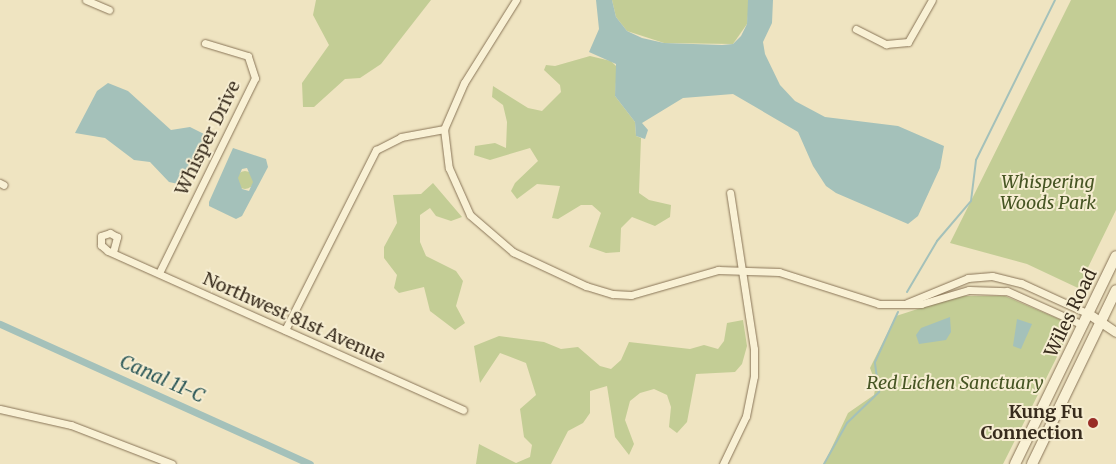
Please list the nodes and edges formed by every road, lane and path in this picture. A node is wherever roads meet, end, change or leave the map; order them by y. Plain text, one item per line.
1 (86, 0) edge
2 (516, 0) edge
3 (932, 0) edge
4 (109, 10) dead end
5 (856, 29) dead end
6 (205, 43) dead end
7 (444, 129) junction
8 (730, 194) dead end
9 (114, 252) dead end
10 (1116, 256) edge
11 (742, 270) junction
12 (159, 273) junction
13 (1116, 290) edge
14 (904, 304) junction
15 (1089, 314) junction
16 (1099, 324) junction
17 (1083, 325) junction
18 (285, 330) junction
19 (1116, 332) edge
20 (0, 409) edge
21 (463, 410) dead end
22 (172, 464) edge
23 (723, 464) edge
24 (1015, 464) edge
25 (1032, 464) edge

1 - 4 street
2 - 7 street
3 - 5 street
6 - 12 street, Whisper Drive
7 - 11 street
7 - 18 street
8 - 11 street
9 - 12 street, Northwest 81st Avenue
10 - 15 main road, Wiles Road
11 - 14 street
11 - 23 street
12 - 18 street, Northwest 81st Avenue
13 - 16 main road, Wiles Road
14 - 15 street
14 - 17 street
15 - 16 street
15 - 17 main road, Wiles Road
16 - 17 street
16 - 19 street
16 - 25 main road, Wiles Road
17 - 24 main road, Wiles Road
18 - 21 street, Northwest 81st Avenue
20 - 22 street

